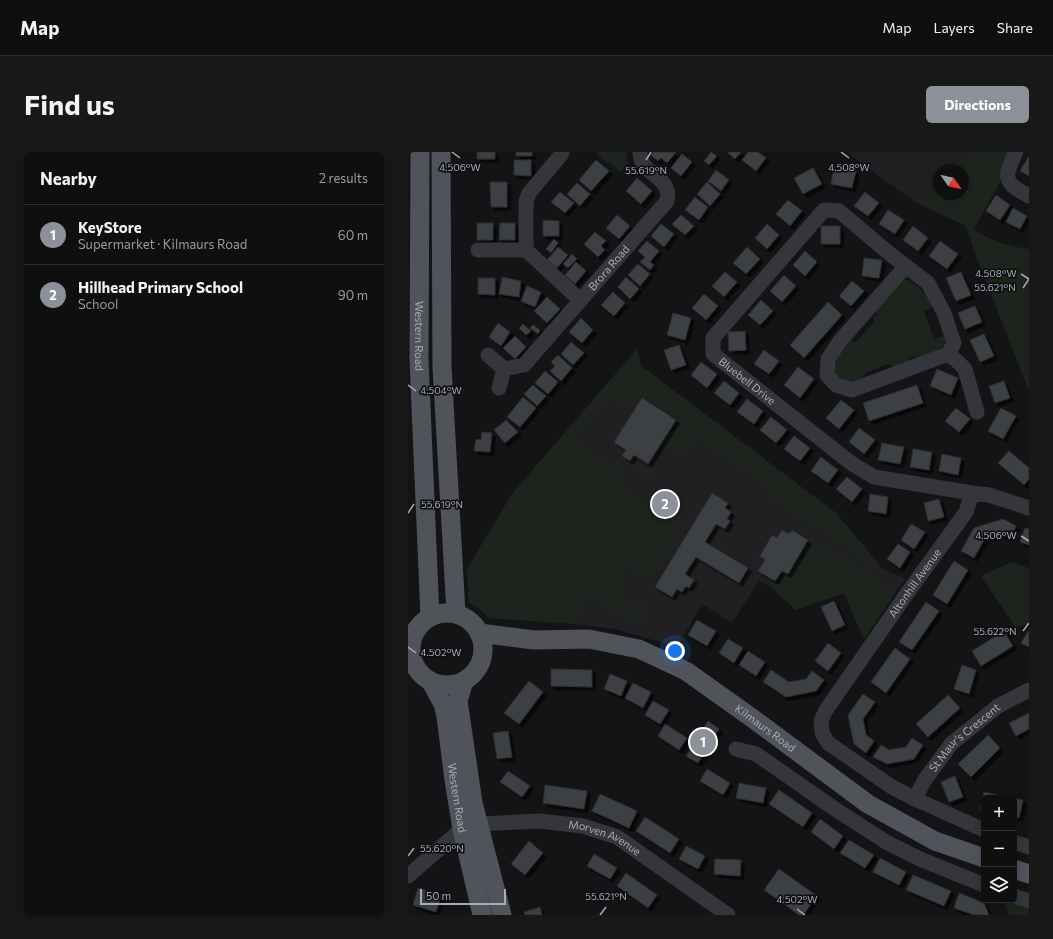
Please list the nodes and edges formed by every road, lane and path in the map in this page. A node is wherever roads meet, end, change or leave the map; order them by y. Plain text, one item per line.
1 (420, 152) edge
2 (441, 152) edge
3 (562, 152) edge
4 (640, 152) edge
5 (1016, 152) edge
6 (1029, 196) edge
7 (478, 250) dead end
8 (526, 250) junction
9 (906, 266) junction
10 (580, 300) junction
11 (948, 354) junction
12 (488, 355) dead end
13 (504, 369) junction
14 (499, 388) dead end
15 (977, 412) dead end
16 (972, 493) junction
17 (1029, 508) edge
18 (456, 613) junction
19 (420, 623) edge
20 (479, 633) junction
21 (534, 640) junction
22 (484, 653) junction
23 (410, 659) edge
24 (464, 681) junction
25 (431, 682) junction
26 (1029, 690) edge
27 (736, 749) dead end
28 (915, 800) junction
29 (981, 829) edge
30 (472, 835) junction
31 (1017, 843) edge
32 (1029, 847) edge
33 (981, 857) edge
34 (1017, 870) edge
35 (1029, 874) edge
36 (408, 876) edge
37 (981, 884) edge
38 (1017, 897) edge
39 (1029, 901) edge
40 (482, 915) edge
41 (502, 915) edge
42 (728, 915) edge

1 - 19 main road, Western Road
2 - 18 main road
3 - 8 street
4 - 10 street, Brora Road
5 - 6 street
7 - 8 street
8 - 10 street
9 - 11 street, Bluebell Drive
9 - 11 street
9 - 16 street, Bluebell Drive
10 - 13 street, Brora Road
11 - 15 street
12 - 13 street
13 - 14 street
16 - 17 street
16 - 28 street, Altonhill Avenue
18 - 19 main road
18 - 20 main road
19 - 23 main road
20 - 21 main road, Kilmaurs Road
20 - 22 main road
21 - 22 main road, Kilmaurs Road
21 - 33 main road, Kilmaurs Road
22 - 24 main road
23 - 25 main road
24 - 25 main road
24 - 30 main road, Western Road
25 - 30 main road, Western Road
26 - 28 street, St Maur's Crescent
27 - 37 street
28 - 29 street
30 - 36 street
30 - 40 main road, Western Road
30 - 41 main road, Western Road
30 - 42 street, Morven Avenue
31 - 32 street
34 - 35 main road
38 - 39 street

